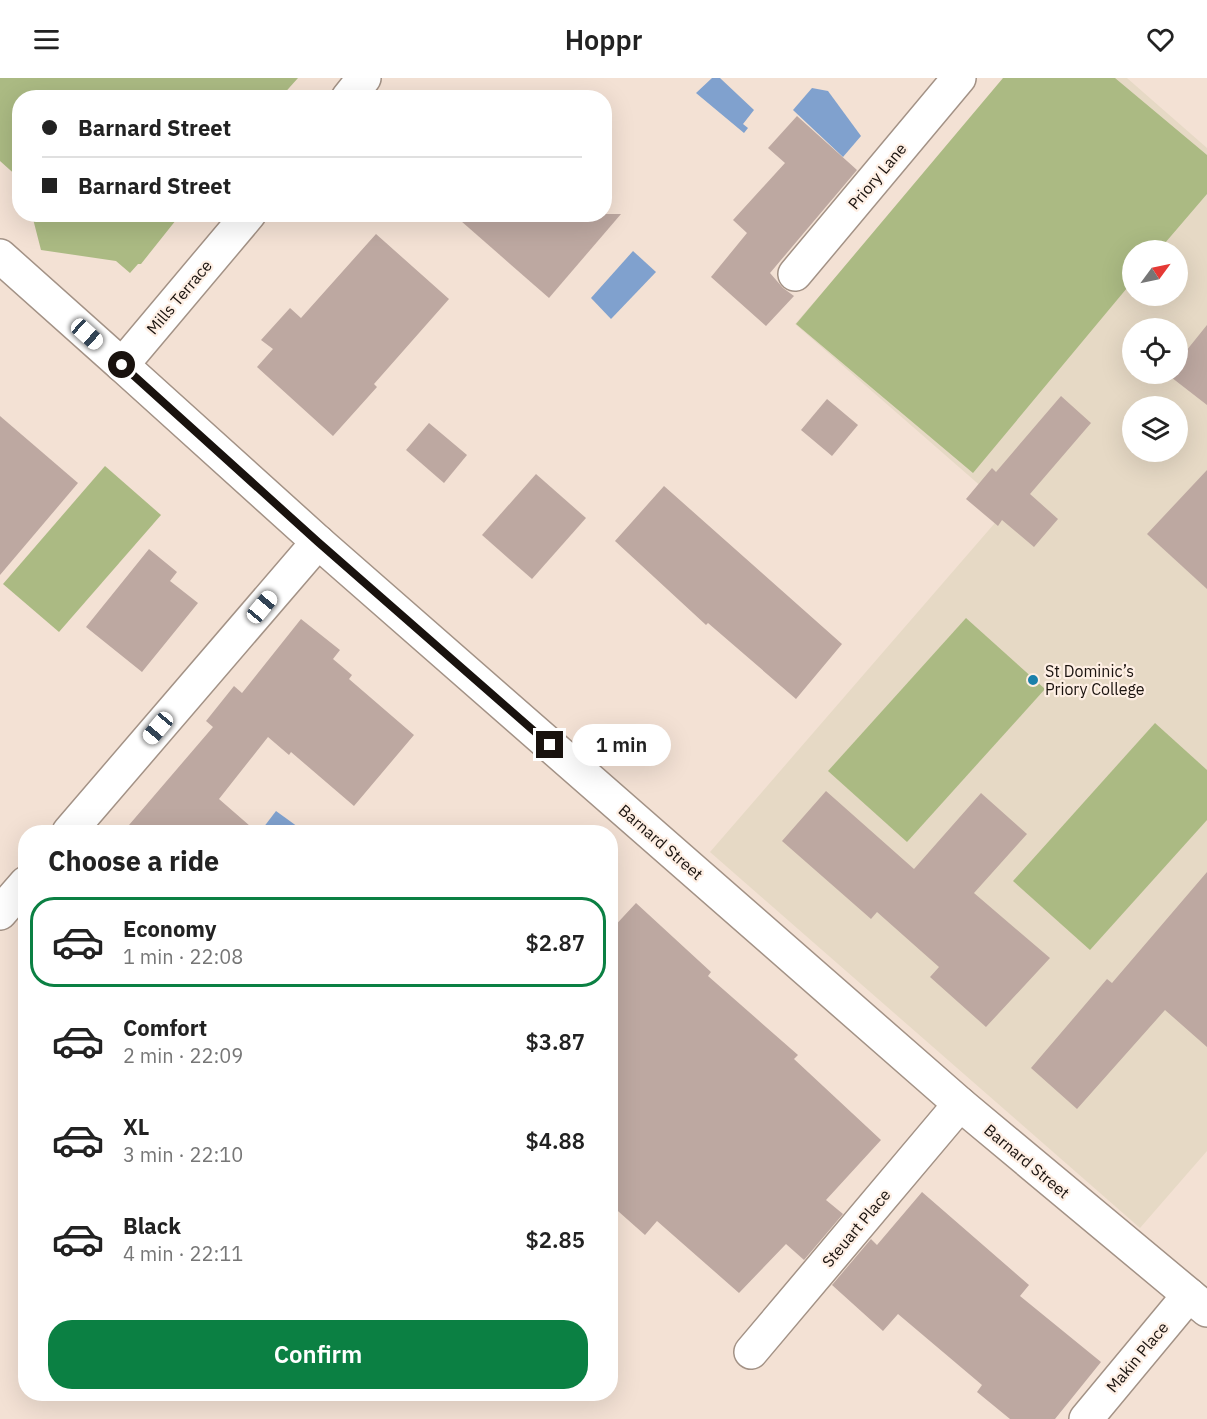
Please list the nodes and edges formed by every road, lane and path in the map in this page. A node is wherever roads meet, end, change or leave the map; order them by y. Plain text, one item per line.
1 (364, 78) edge
2 (959, 78) edge
3 (354, 90) edge
4 (242, 222) edge
5 (0, 256) edge
6 (795, 274) dead end
7 (122, 365) junction
8 (318, 542) junction
9 (75, 825) edge
10 (18, 892) edge
11 (0, 913) edge
12 (960, 1104) junction
13 (1198, 1303) edge
14 (751, 1352) dead end
15 (1086, 1419) edge

1 - 3 street
2 - 6 street, Priory Lane
4 - 7 street, Mills Terrace
5 - 7 street
7 - 8 street, Barnard Street
8 - 9 street
8 - 12 street, Barnard Street
10 - 11 street
12 - 13 street, Barnard Street
12 - 14 street, Steuart Place
13 - 15 street, Makin Place

